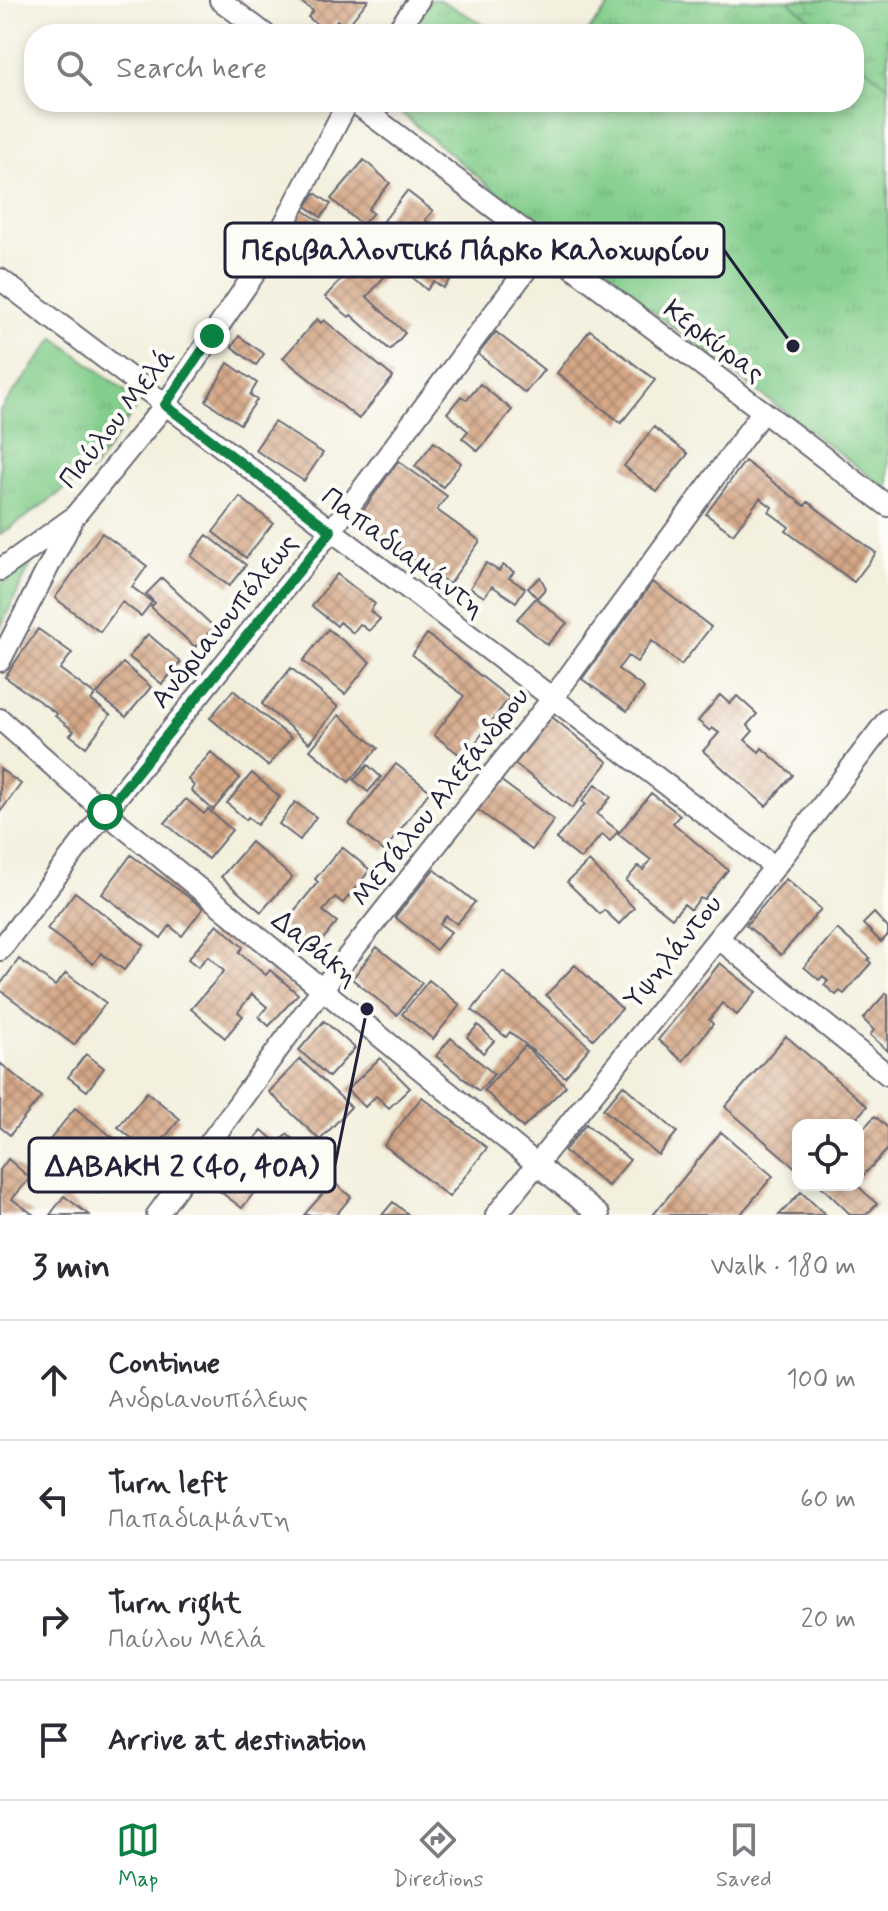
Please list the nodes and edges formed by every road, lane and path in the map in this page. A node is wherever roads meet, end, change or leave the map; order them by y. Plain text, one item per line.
1 (220, 0) edge
2 (419, 0) edge
3 (252, 24) edge
4 (402, 24) edge
5 (343, 112) edge
6 (367, 112) edge
7 (544, 246) junction
8 (0, 279) edge
9 (165, 405) junction
10 (763, 411) junction
11 (888, 506) edge
12 (74, 517) junction
13 (331, 531) junction
14 (0, 570) edge
15 (0, 661) edge
16 (552, 699) junction
17 (0, 719) edge
18 (888, 719) edge
19 (105, 812) junction
20 (775, 867) junction
21 (718, 938) junction
22 (0, 950) edge
23 (322, 989) junction
24 (888, 1075) edge
25 (537, 1164) junction
26 (157, 1215) edge
27 (496, 1215) edge
28 (599, 1215) edge

1 - 3 street
2 - 4 street
5 - 9 street, Παύλου Μελά
6 - 7 street, Κερκύρας
7 - 10 street, Κερκύρας
7 - 13 street, Ανδριανουπόλεως
8 - 9 street, Παπαδιαμάντη
9 - 12 street, Παύλου Μελά
9 - 13 street, Παπαδιαμάντη
10 - 11 street, Κερκύρας
10 - 16 street, Μεγάλου Αλεξάνδρου
12 - 14 street, Παύλου Μελά
12 - 15 street, Παύλου Μελά
13 - 16 street, Παπαδιαμάντη
13 - 19 street, Ανδριανουπόλεως
16 - 20 street, Παπαδιαμάντη
16 - 23 street, Μεγάλου Αλεξάνδρου
17 - 19 street, Δαβάκη
18 - 20 street, Υψηλάντου
19 - 22 street, Ανδριανουπόλεως
19 - 23 street, Δαβάκη
20 - 21 street, Υψηλάντου
21 - 24 street
21 - 25 street, Υψηλάντου
23 - 25 street, Δαβάκη
23 - 26 street, Μεγάλου Αλεξάνδρου
25 - 27 street, Υψηλάντου
25 - 28 street, Δαβάκη

